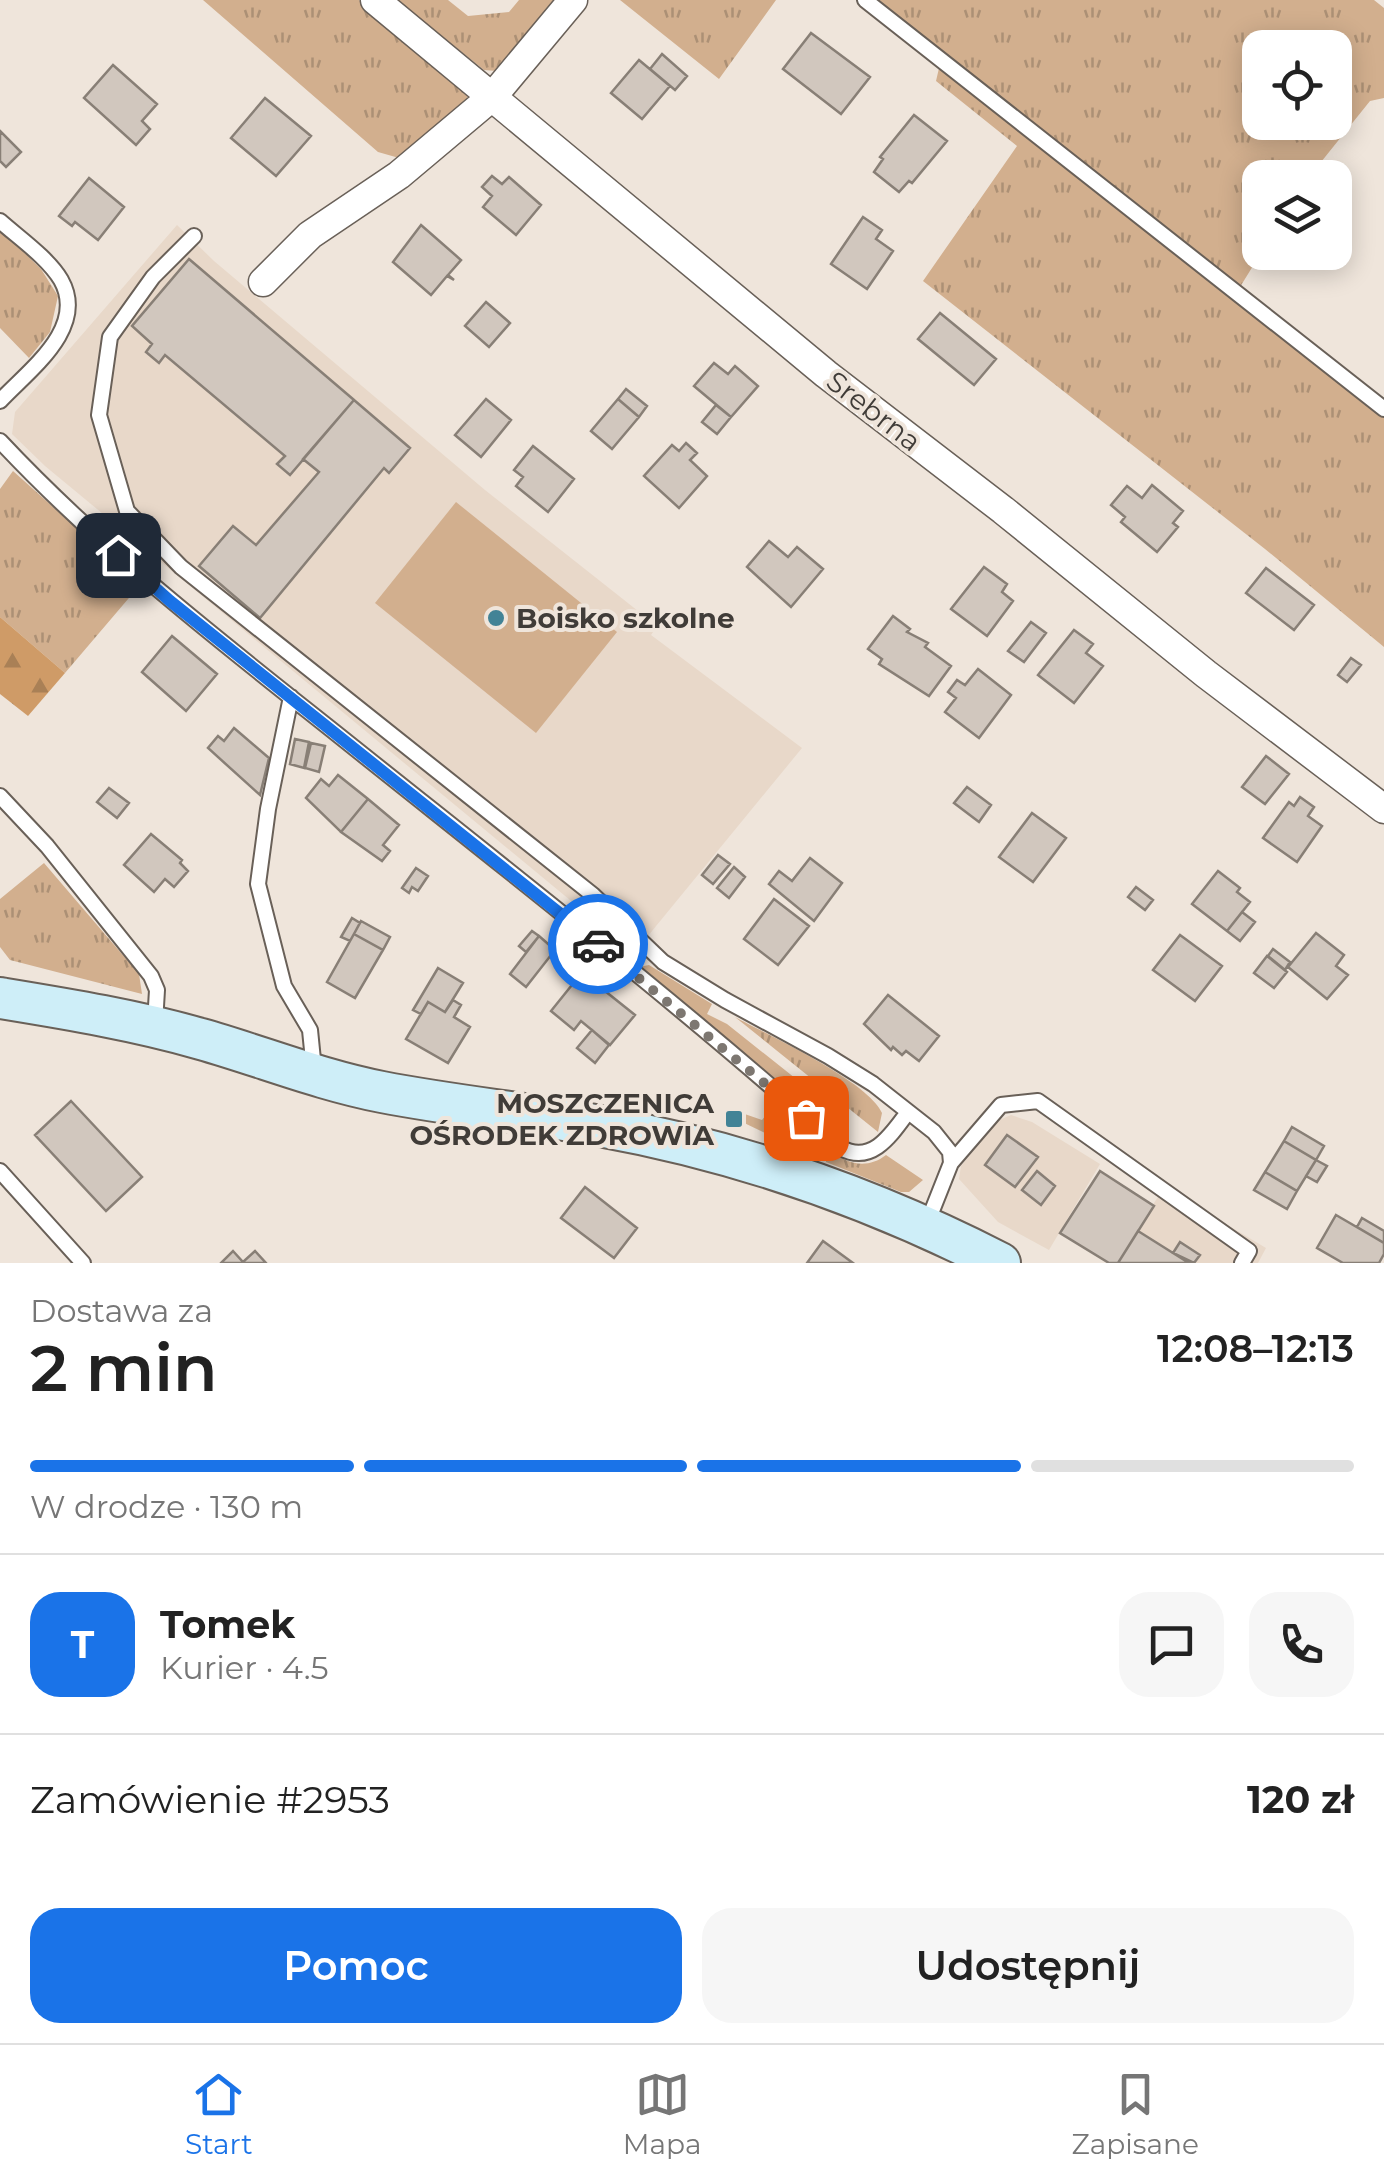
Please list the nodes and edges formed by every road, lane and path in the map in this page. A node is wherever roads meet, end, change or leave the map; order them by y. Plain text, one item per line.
1 (375, 0) edge
2 (573, 0) edge
3 (865, 0) edge
4 (493, 96) junction
5 (0, 221) edge
6 (194, 236) dead end
7 (263, 282) dead end
8 (0, 401) edge
9 (1384, 408) edge
10 (0, 440) edge
11 (290, 697) junction
12 (0, 796) edge
13 (1384, 809) edge
14 (0, 998) edge
15 (154, 1026) junction
16 (314, 1075) junction
17 (908, 1112) junction
18 (951, 1164) junction
19 (0, 1171) edge
20 (926, 1227) junction
21 (83, 1263) edge
22 (1000, 1263) edge
23 (1242, 1263) edge

1 - 4 street, Srebrna
2 - 4 street
3 - 9 lane
4 - 7 street
4 - 13 street, Srebrna
5 - 8 lane
6 - 17 lane
10 - 11 lane
11 - 16 lane
11 - 17 lane
12 - 15 lane
14 - 15 street
15 - 16 street
16 - 20 street
17 - 18 lane
18 - 20 lane
18 - 23 lane
19 - 21 lane
20 - 22 street

